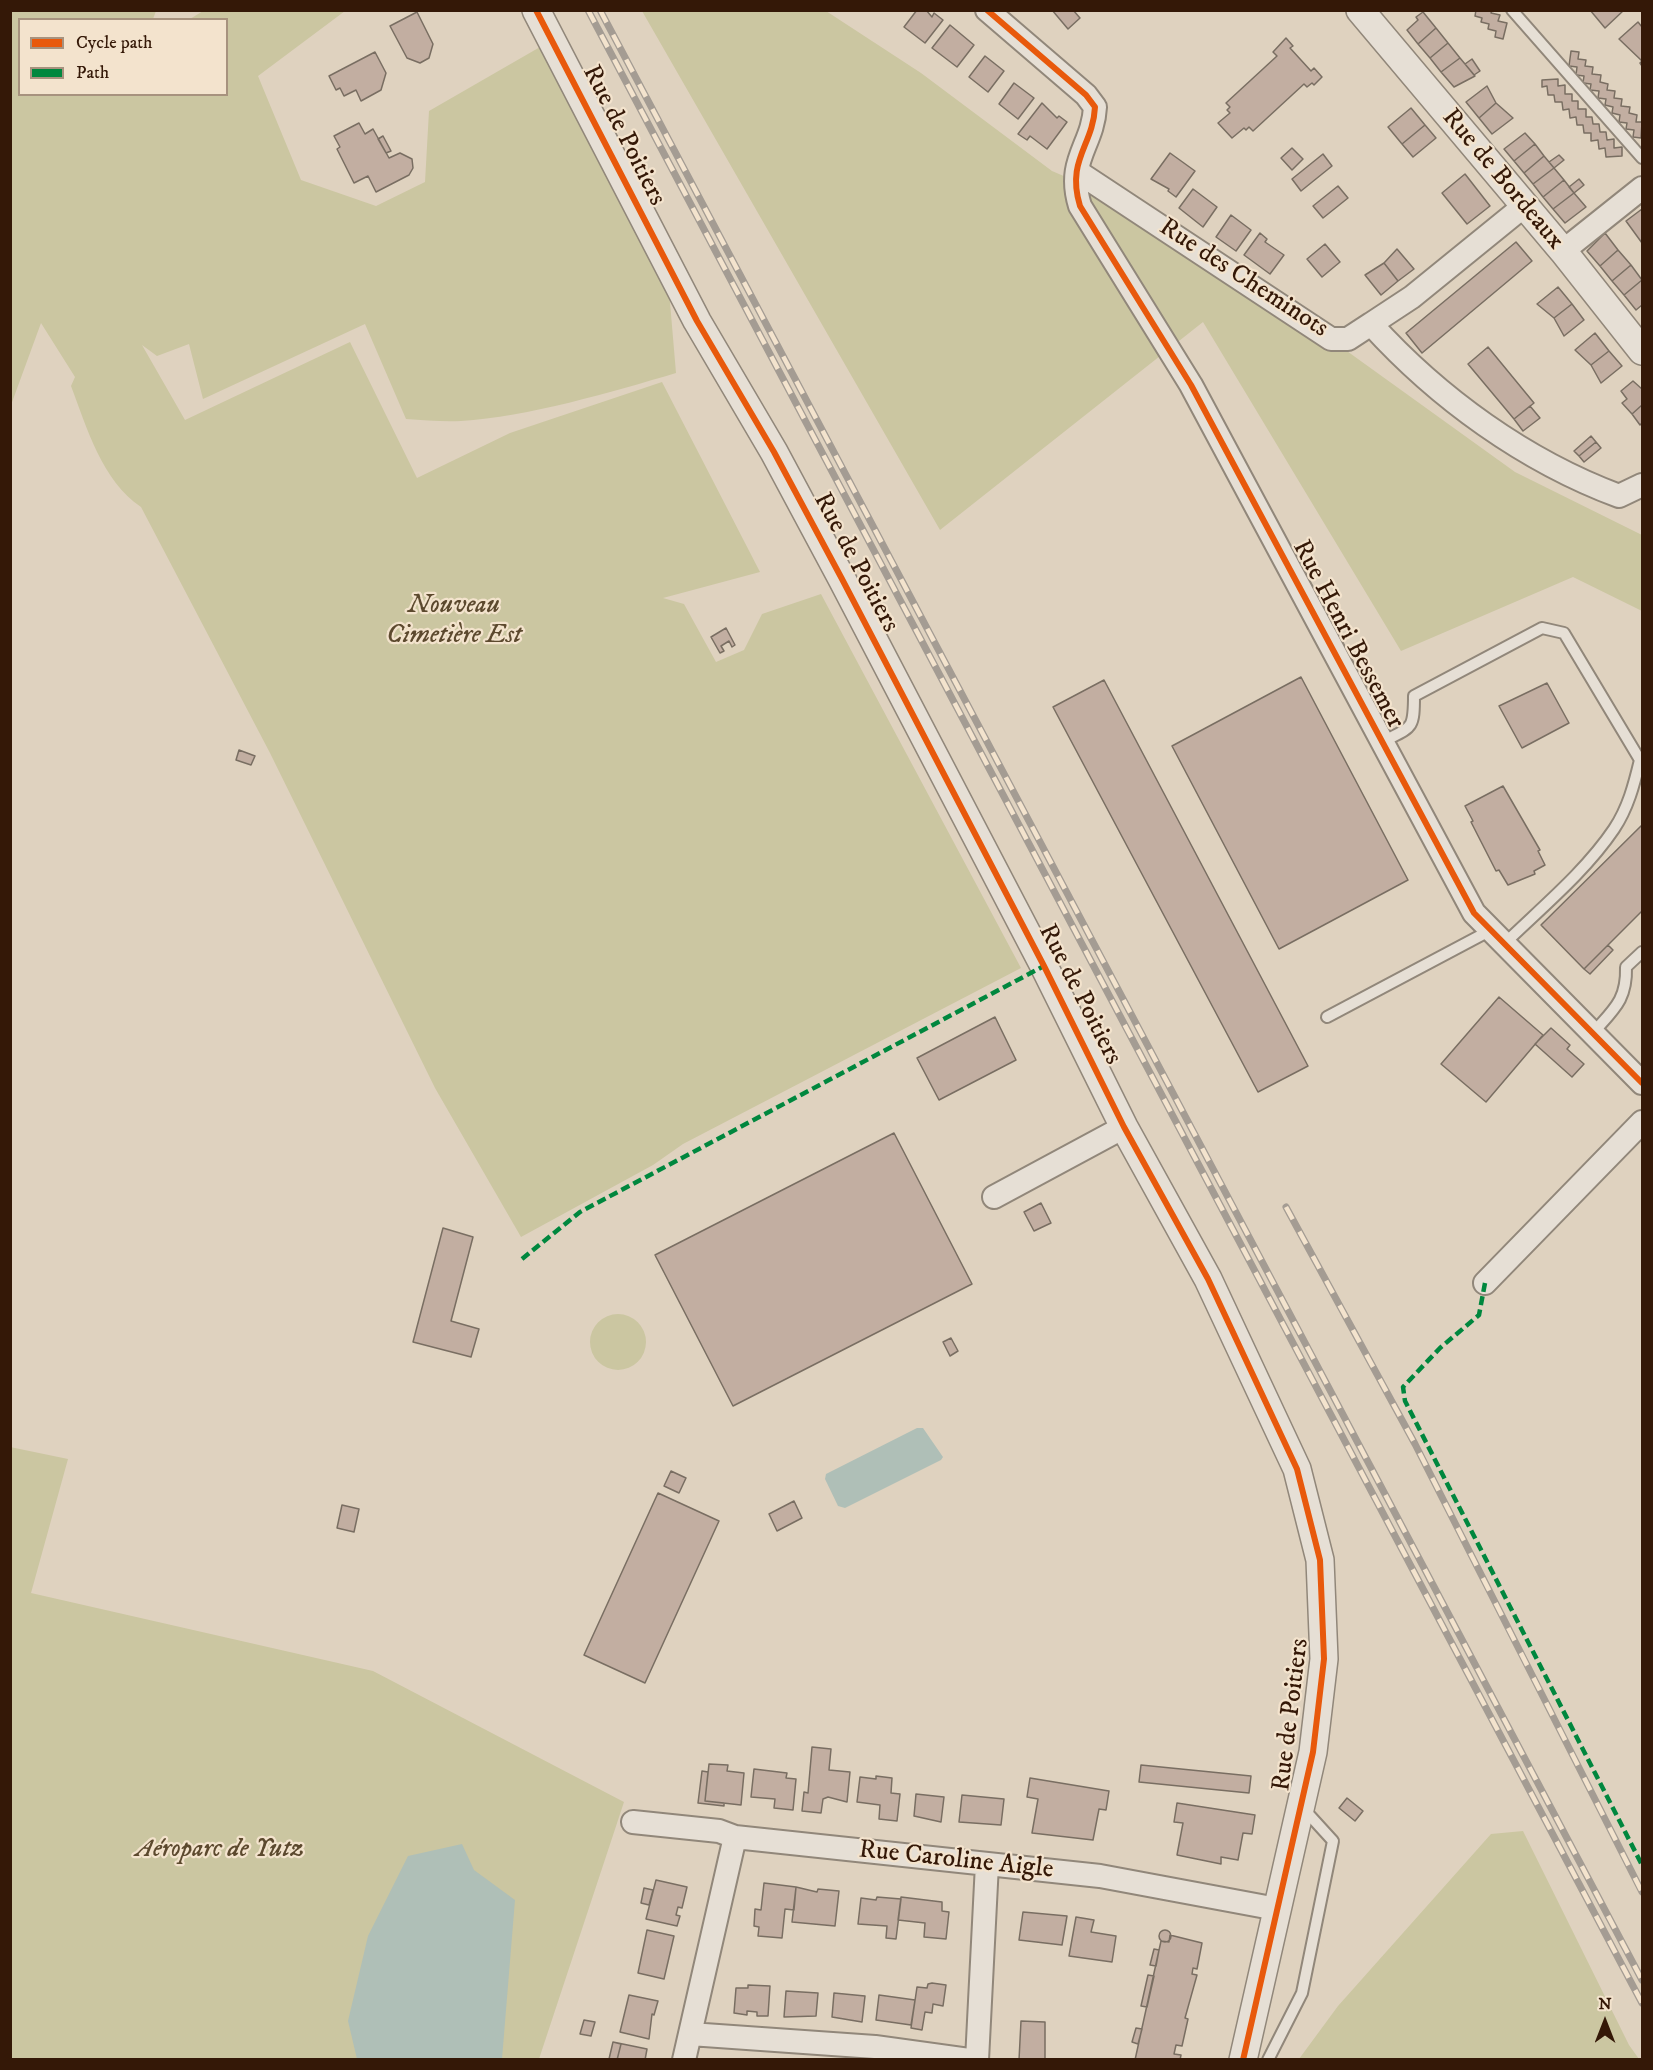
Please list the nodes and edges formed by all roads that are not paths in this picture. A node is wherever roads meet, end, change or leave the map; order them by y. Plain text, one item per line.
1 (536, 10) edge
2 (1360, 10) edge
3 (1512, 10) edge
4 (989, 11) edge
5 (1642, 158) edge
6 (1078, 167) junction
7 (1642, 188) edge
8 (1524, 206) junction
9 (1563, 251) junction
10 (1371, 324) junction
11 (1642, 351) edge
12 (1642, 485) edge
13 (1382, 742) junction
14 (1497, 937) junction
15 (1642, 952) edge
16 (1327, 1017) dead end
17 (1593, 1033) junction
18 (1642, 1083) edge
19 (1642, 1122) edge
20 (1124, 1127) junction
21 (994, 1197) dead end
22 (1485, 1283) dead end
23 (1300, 1806) junction
24 (633, 1822) dead end
25 (735, 1837) junction
26 (987, 1863) junction
27 (1277, 1909) junction
28 (690, 2034) junction
29 (684, 2060) edge
30 (969, 2060) edge
31 (977, 2060) edge
32 (1243, 2060) edge
33 (1268, 2060) edge

1 - 20 street, Rue de Poitiers
2 - 8 street, Rue de Bordeaux
3 - 5 lane
4 - 6 street
6 - 10 street, Rue des Cheminots
6 - 13 street, Rue Henri Bessemer
7 - 9 street
8 - 9 street, Rue de Bordeaux
8 - 10 street
9 - 11 street, Rue de Bordeaux
10 - 12 street, Rue des Cheminots
13 - 14 street, Rue Henri Bessemer
13 - 14 lane
14 - 16 lane
14 - 17 street, Rue Henri Bessemer
15 - 17 lane
17 - 18 street, Rue Henri Bessemer
19 - 22 street
20 - 21 street
20 - 23 street, Rue de Poitiers
23 - 27 street, Rue de Poitiers
23 - 33 lane
24 - 25 street, Rue Caroline Aigle
25 - 26 street, Rue Caroline Aigle
25 - 28 street
26 - 27 street, Rue Caroline Aigle
26 - 31 street
27 - 32 street, Rue de Poitiers
28 - 29 street
28 - 30 street

